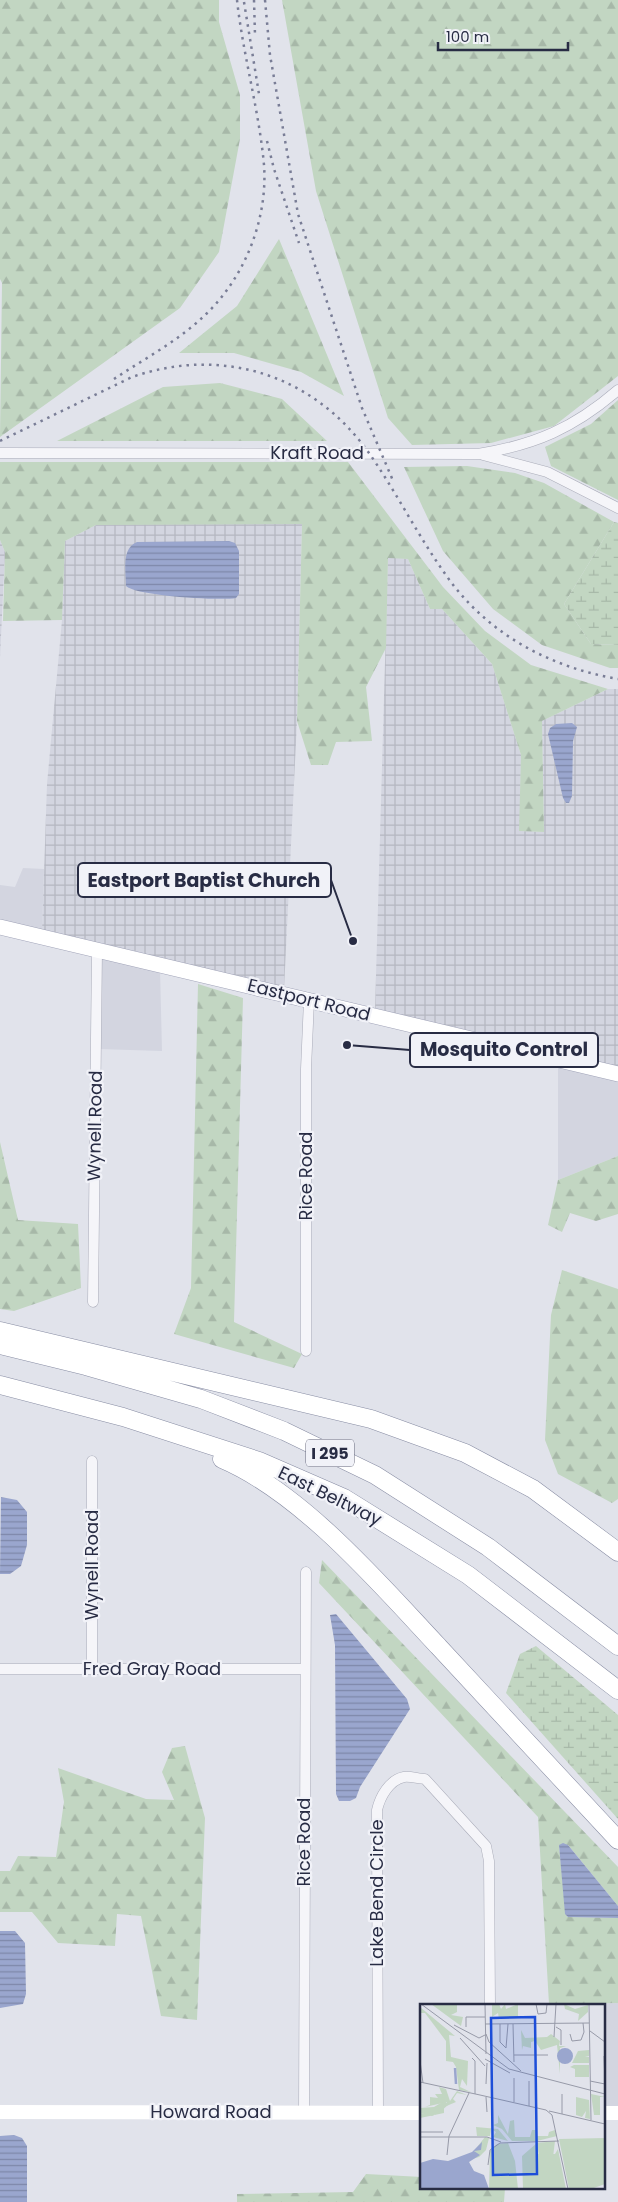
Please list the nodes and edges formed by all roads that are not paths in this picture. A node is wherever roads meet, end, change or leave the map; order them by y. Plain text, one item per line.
1 (618, 390) edge
2 (520, 446) junction
3 (0, 453) edge
4 (478, 454) junction
5 (526, 465) junction
6 (618, 508) edge
7 (0, 927) edge
8 (97, 950) junction
9 (309, 1000) junction
10 (618, 1074) edge
11 (93, 1302) dead end
12 (0, 1330) edge
13 (0, 1345) edge
14 (306, 1351) dead end
15 (0, 1385) edge
16 (123, 1417) junction
17 (92, 1461) dead end
18 (592, 1532) junction
19 (618, 1539) edge
20 (618, 1552) edge
21 (306, 1572) dead end
22 (618, 1646) edge
23 (0, 1669) edge
24 (92, 1669) junction
25 (305, 1669) junction
26 (618, 1690) edge
27 (618, 1840) edge
28 (490, 2004) edge
29 (0, 2112) edge
30 (304, 2112) junction
31 (420, 2112) edge
32 (378, 2113) junction

1 - 2 street, Kraft Road
2 - 4 street, Kraft Road
2 - 5 street
3 - 4 street, Kraft Road
4 - 5 street
5 - 6 street
7 - 8 main road, Eastport Road
8 - 9 main road, Eastport Road
8 - 11 street, Wynell Road
9 - 10 main road, Eastport Road
9 - 14 street, Rice Road
12 - 18 highway
13 - 22 highway, East Beltway / I 295
15 - 16 highway, East Beltway / I 295
16 - 26 highway, East Beltway / I 295
16 - 27 highway
17 - 24 street, Wynell Road
18 - 19 highway
18 - 20 highway
21 - 25 street, Rice Road
23 - 24 street, Fred Gray Road
24 - 25 street, Fred Gray Road
25 - 30 street, Rice Road
28 - 32 street, Lake Bend Circle
29 - 30 street, Howard Road
30 - 32 street, Howard Road
31 - 32 street, Howard Road

